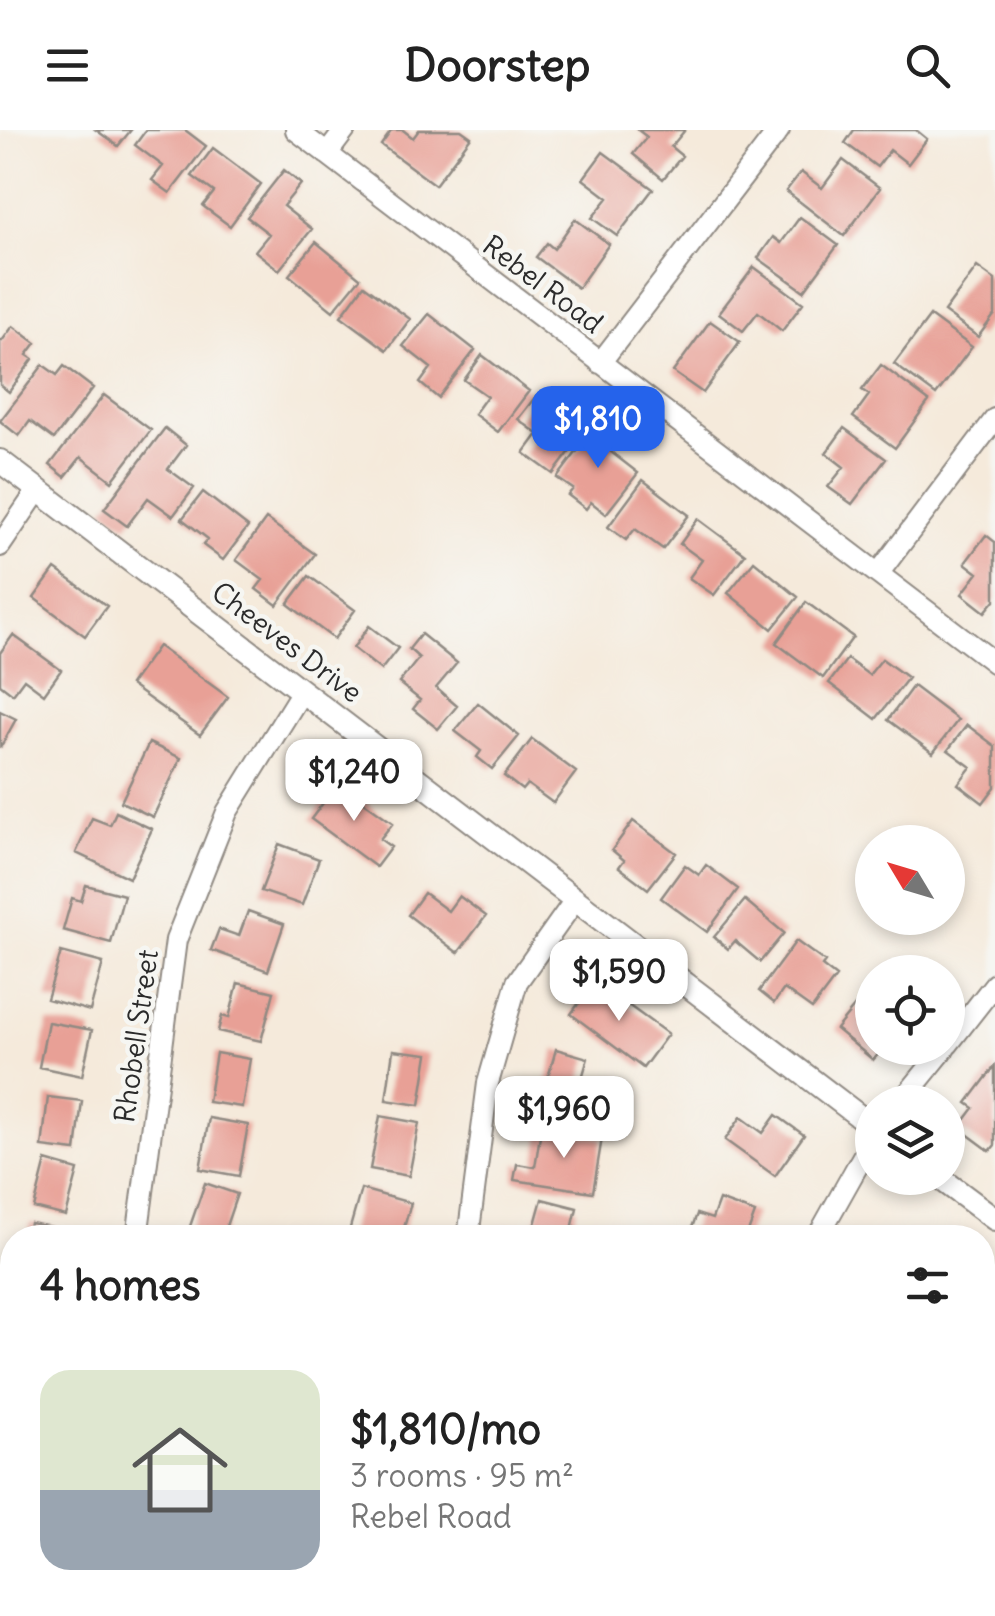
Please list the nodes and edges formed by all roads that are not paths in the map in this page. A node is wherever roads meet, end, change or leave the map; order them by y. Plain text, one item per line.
1 (296, 130) edge
2 (345, 130) edge
3 (779, 130) edge
4 (327, 154) junction
5 (600, 362) junction
6 (995, 419) edge
7 (0, 460) edge
8 (38, 490) junction
9 (0, 546) edge
10 (878, 574) junction
11 (995, 664) edge
12 (302, 690) junction
13 (575, 900) junction
14 (995, 984) edge
15 (965, 1022) edge
16 (931, 1065) edge
17 (915, 1085) edge
18 (855, 1113) edge
19 (855, 1170) edge
20 (963, 1195) edge
21 (995, 1219) edge
22 (139, 1225) edge
23 (470, 1225) edge
24 (824, 1225) edge

1 - 4 street, Rebel Road
2 - 4 street
3 - 5 street
4 - 5 street, Rebel Road
5 - 10 street, Rebel Road
6 - 10 street
7 - 8 street, Cheeves Drive
8 - 9 street
8 - 12 street, Cheeves Drive
10 - 11 street, Rebel Road
12 - 13 street, Cheeves Drive
12 - 22 street, Rhobell Street
13 - 18 street, Cheeves Drive
13 - 23 street
14 - 15 street
16 - 17 street
19 - 24 street
20 - 21 street

